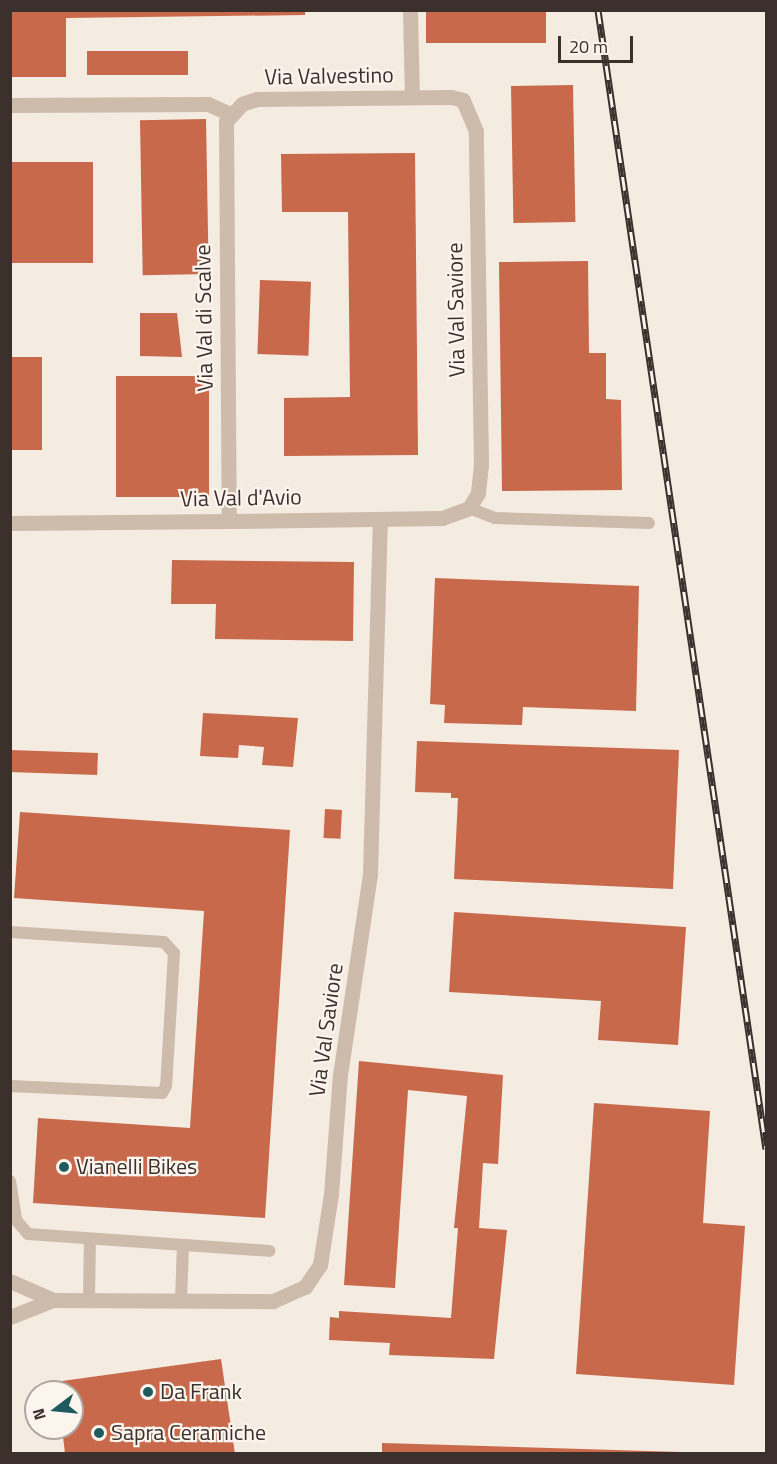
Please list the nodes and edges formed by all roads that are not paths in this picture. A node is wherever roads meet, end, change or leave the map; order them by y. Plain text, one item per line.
1 (410, 10) edge
2 (412, 97) junction
3 (10, 105) edge
4 (470, 110) joint
5 (230, 114) junction
6 (469, 508) junction
7 (380, 519) junction
8 (229, 521) junction
9 (10, 523) edge
10 (649, 523) dead end
11 (10, 932) edge
12 (10, 1086) edge
13 (10, 1181) edge
14 (90, 1239) junction
15 (183, 1245) junction
16 (269, 1251) dead end
17 (10, 1281) edge
18 (53, 1300) junction
19 (89, 1300) junction
20 (181, 1300) junction
21 (10, 1317) edge

1 - 2 street
2 - 4 street, Via Valvestino
2 - 5 street, Via Valvestino
3 - 5 street
4 - 6 street, Via Val Saviore
5 - 8 street, Via Val di Scalve
6 - 7 street, Via Val d'Avio
6 - 10 lane
7 - 8 street, Via Val d'Avio
7 - 20 street, Via Val Saviore
8 - 9 street, Via Val d'Avio
11 - 12 lane
13 - 14 lane
14 - 15 lane
14 - 19 lane
15 - 16 lane
15 - 20 lane
17 - 18 street, Via Val Saviore
18 - 19 street, Via Val Saviore
18 - 21 street, Via Val Saviore
19 - 20 street, Via Val Saviore

